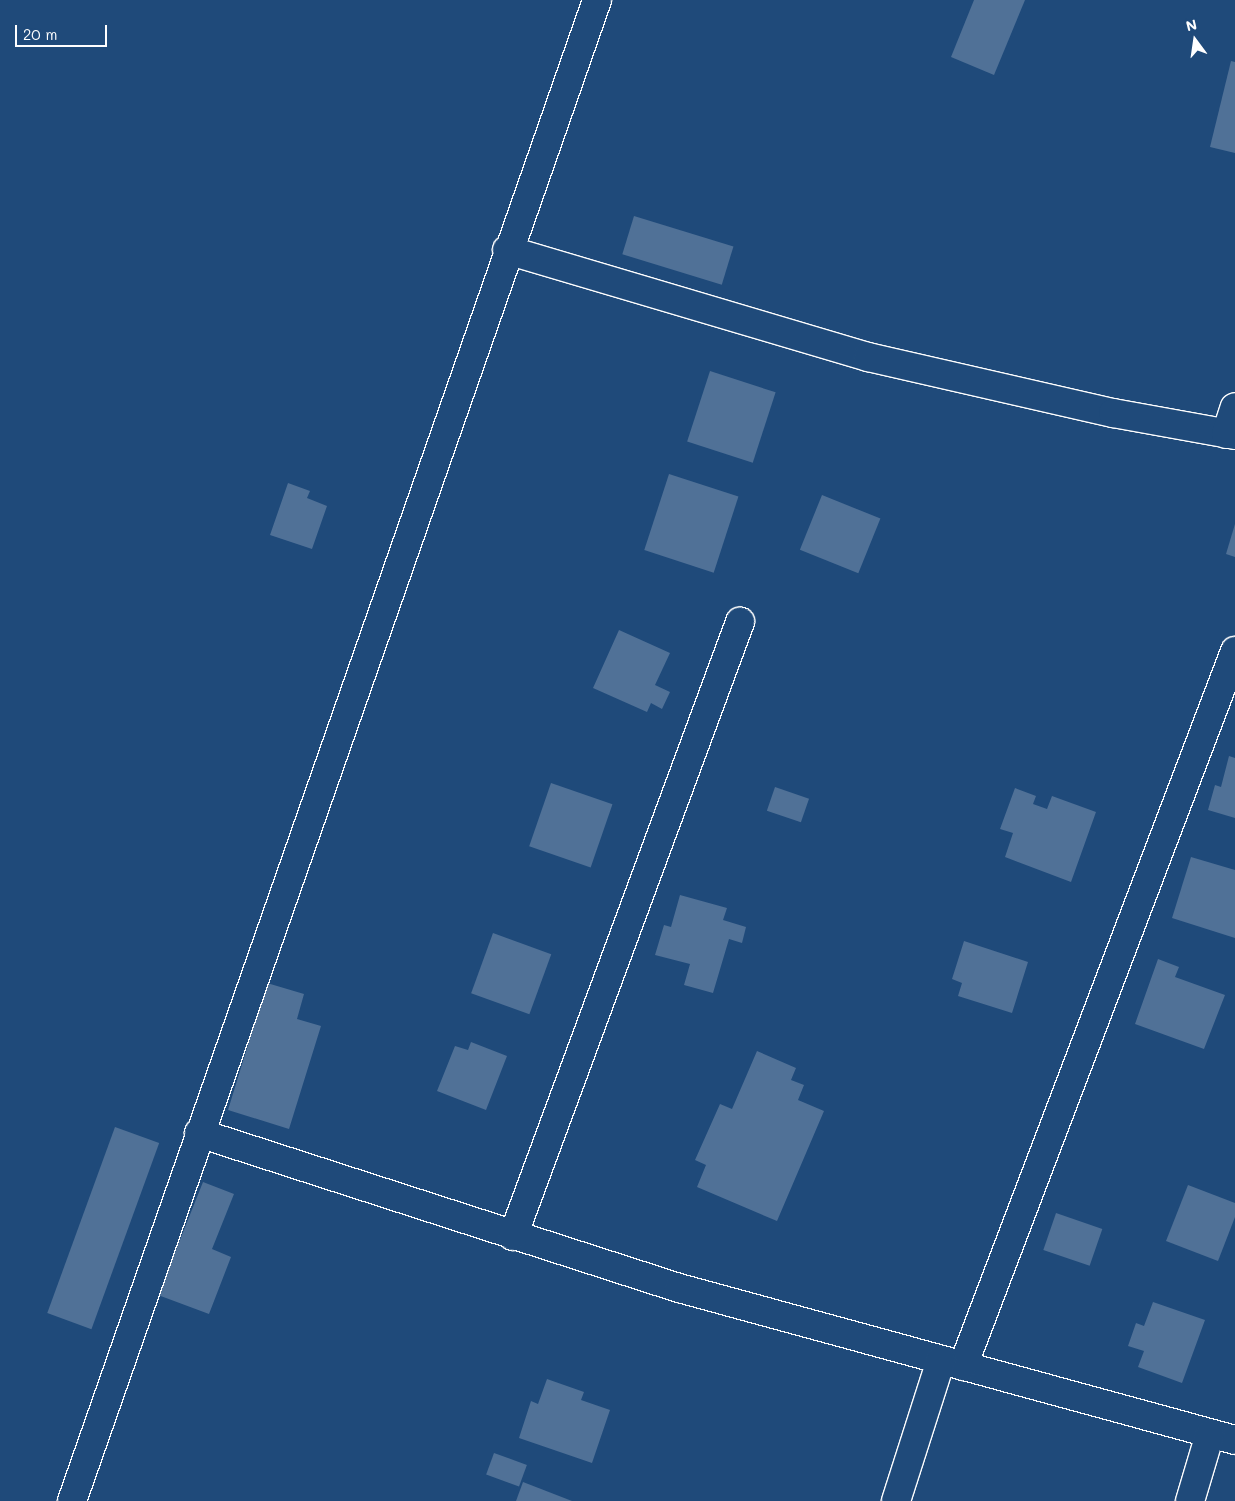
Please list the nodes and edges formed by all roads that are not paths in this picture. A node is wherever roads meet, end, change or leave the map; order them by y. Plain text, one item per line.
1 (597, 0) edge
2 (507, 250) junction
3 (1235, 407) edge
4 (1230, 434) edge
5 (740, 622) dead end
6 (1235, 651) edge
7 (199, 1133) junction
8 (513, 1236) junction
9 (952, 1363) junction
10 (1223, 1437) edge
11 (72, 1501) edge
12 (896, 1501) edge
13 (1190, 1501) edge

1 - 2 street
2 - 4 street
2 - 7 street
3 - 4 street
5 - 8 street
6 - 9 street
7 - 8 street
7 - 11 street
8 - 9 street
9 - 10 street
9 - 12 street
10 - 13 street

